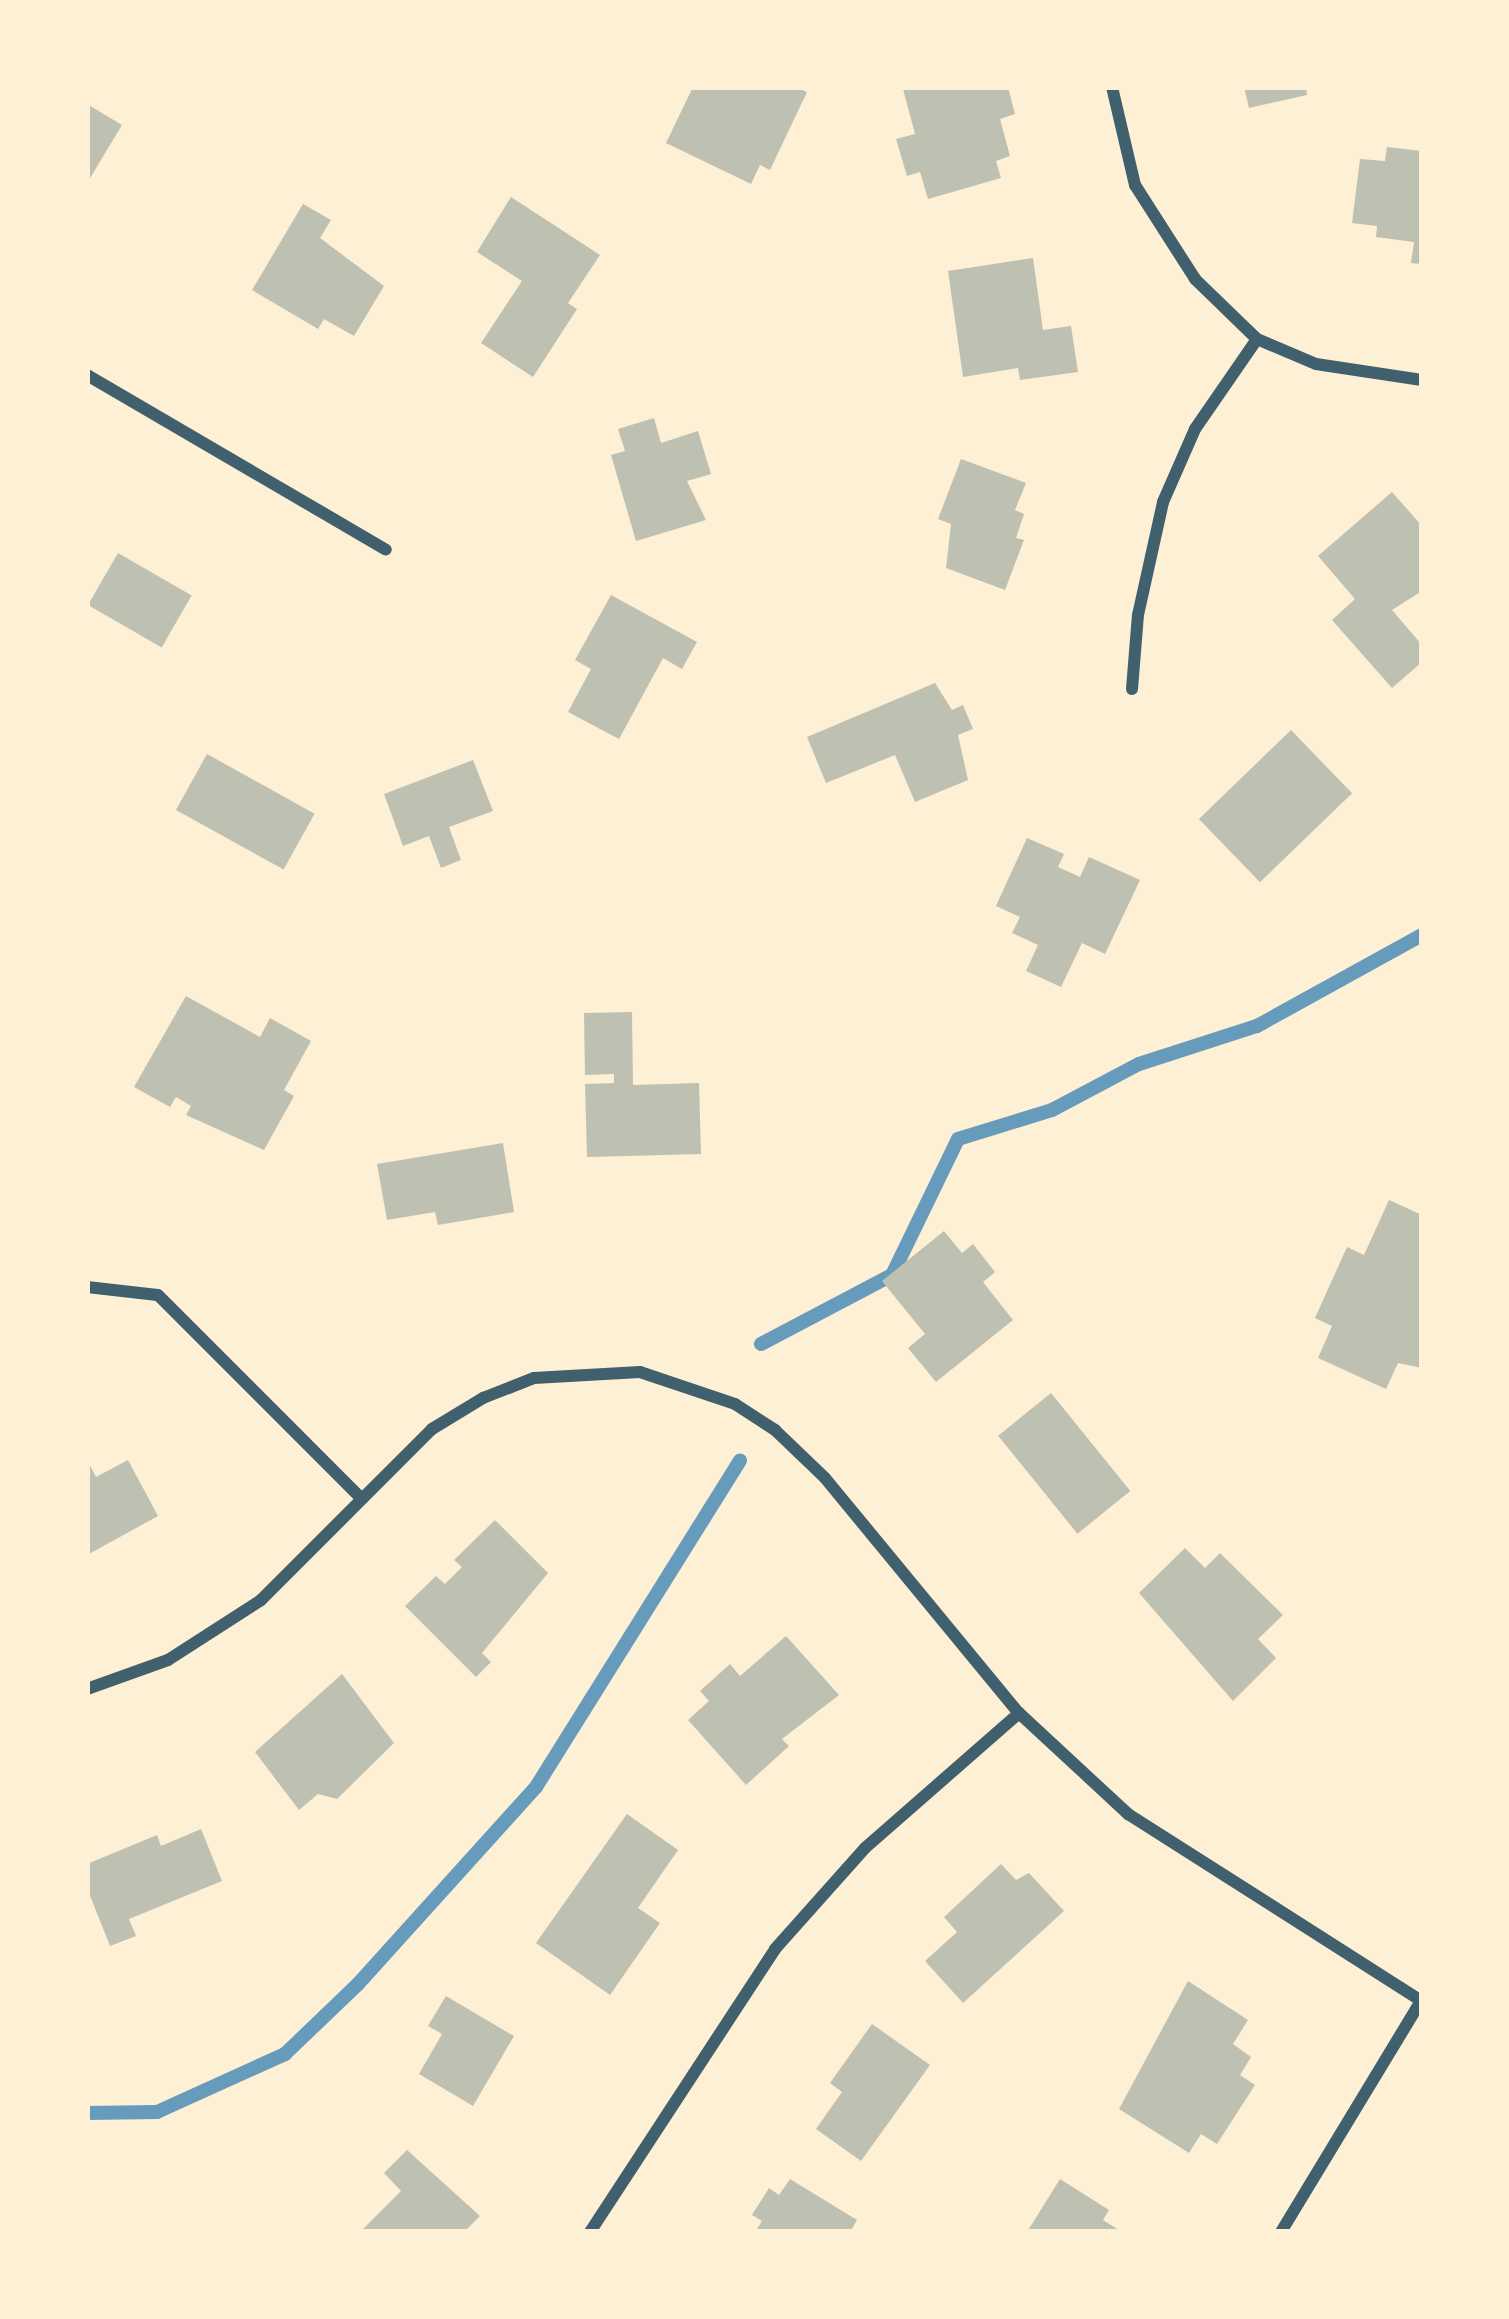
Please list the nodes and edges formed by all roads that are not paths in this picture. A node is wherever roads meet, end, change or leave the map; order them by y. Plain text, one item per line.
1 (1112, 87) edge
2 (1257, 339) junction
3 (87, 375) edge
4 (1422, 380) edge
5 (386, 550) dead end
6 (1132, 689) dead end
7 (87, 1287) edge
8 (362, 1499) junction
9 (87, 1690) edge
10 (1019, 1714) junction
11 (1421, 2000) edge
12 (590, 2232) edge
13 (1281, 2232) edge

1 - 2 street
2 - 4 street
2 - 6 street
3 - 5 street
7 - 8 street
8 - 9 street
8 - 10 street
10 - 11 street
10 - 12 street
11 - 13 street

